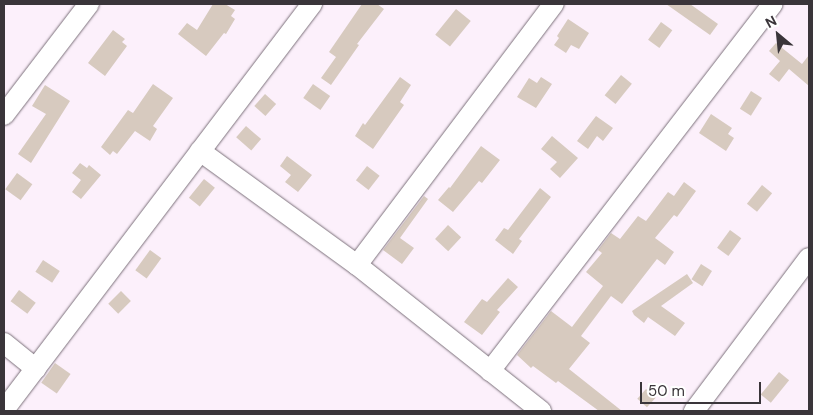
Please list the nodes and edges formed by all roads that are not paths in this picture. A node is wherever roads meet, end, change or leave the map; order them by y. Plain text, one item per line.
1 (89, 4) edge
2 (312, 4) edge
3 (554, 4) edge
4 (773, 4) edge
5 (4, 115) edge
6 (200, 151) junction
7 (809, 258) edge
8 (357, 265) junction
9 (4, 343) edge
10 (36, 369) junction
11 (490, 370) junction
12 (4, 410) edge
13 (541, 411) edge
14 (694, 411) edge

1 - 5 street
2 - 6 street
3 - 8 street
4 - 11 street
6 - 8 street
6 - 10 street
7 - 14 street
8 - 11 street
9 - 10 street
10 - 12 street
11 - 13 street

